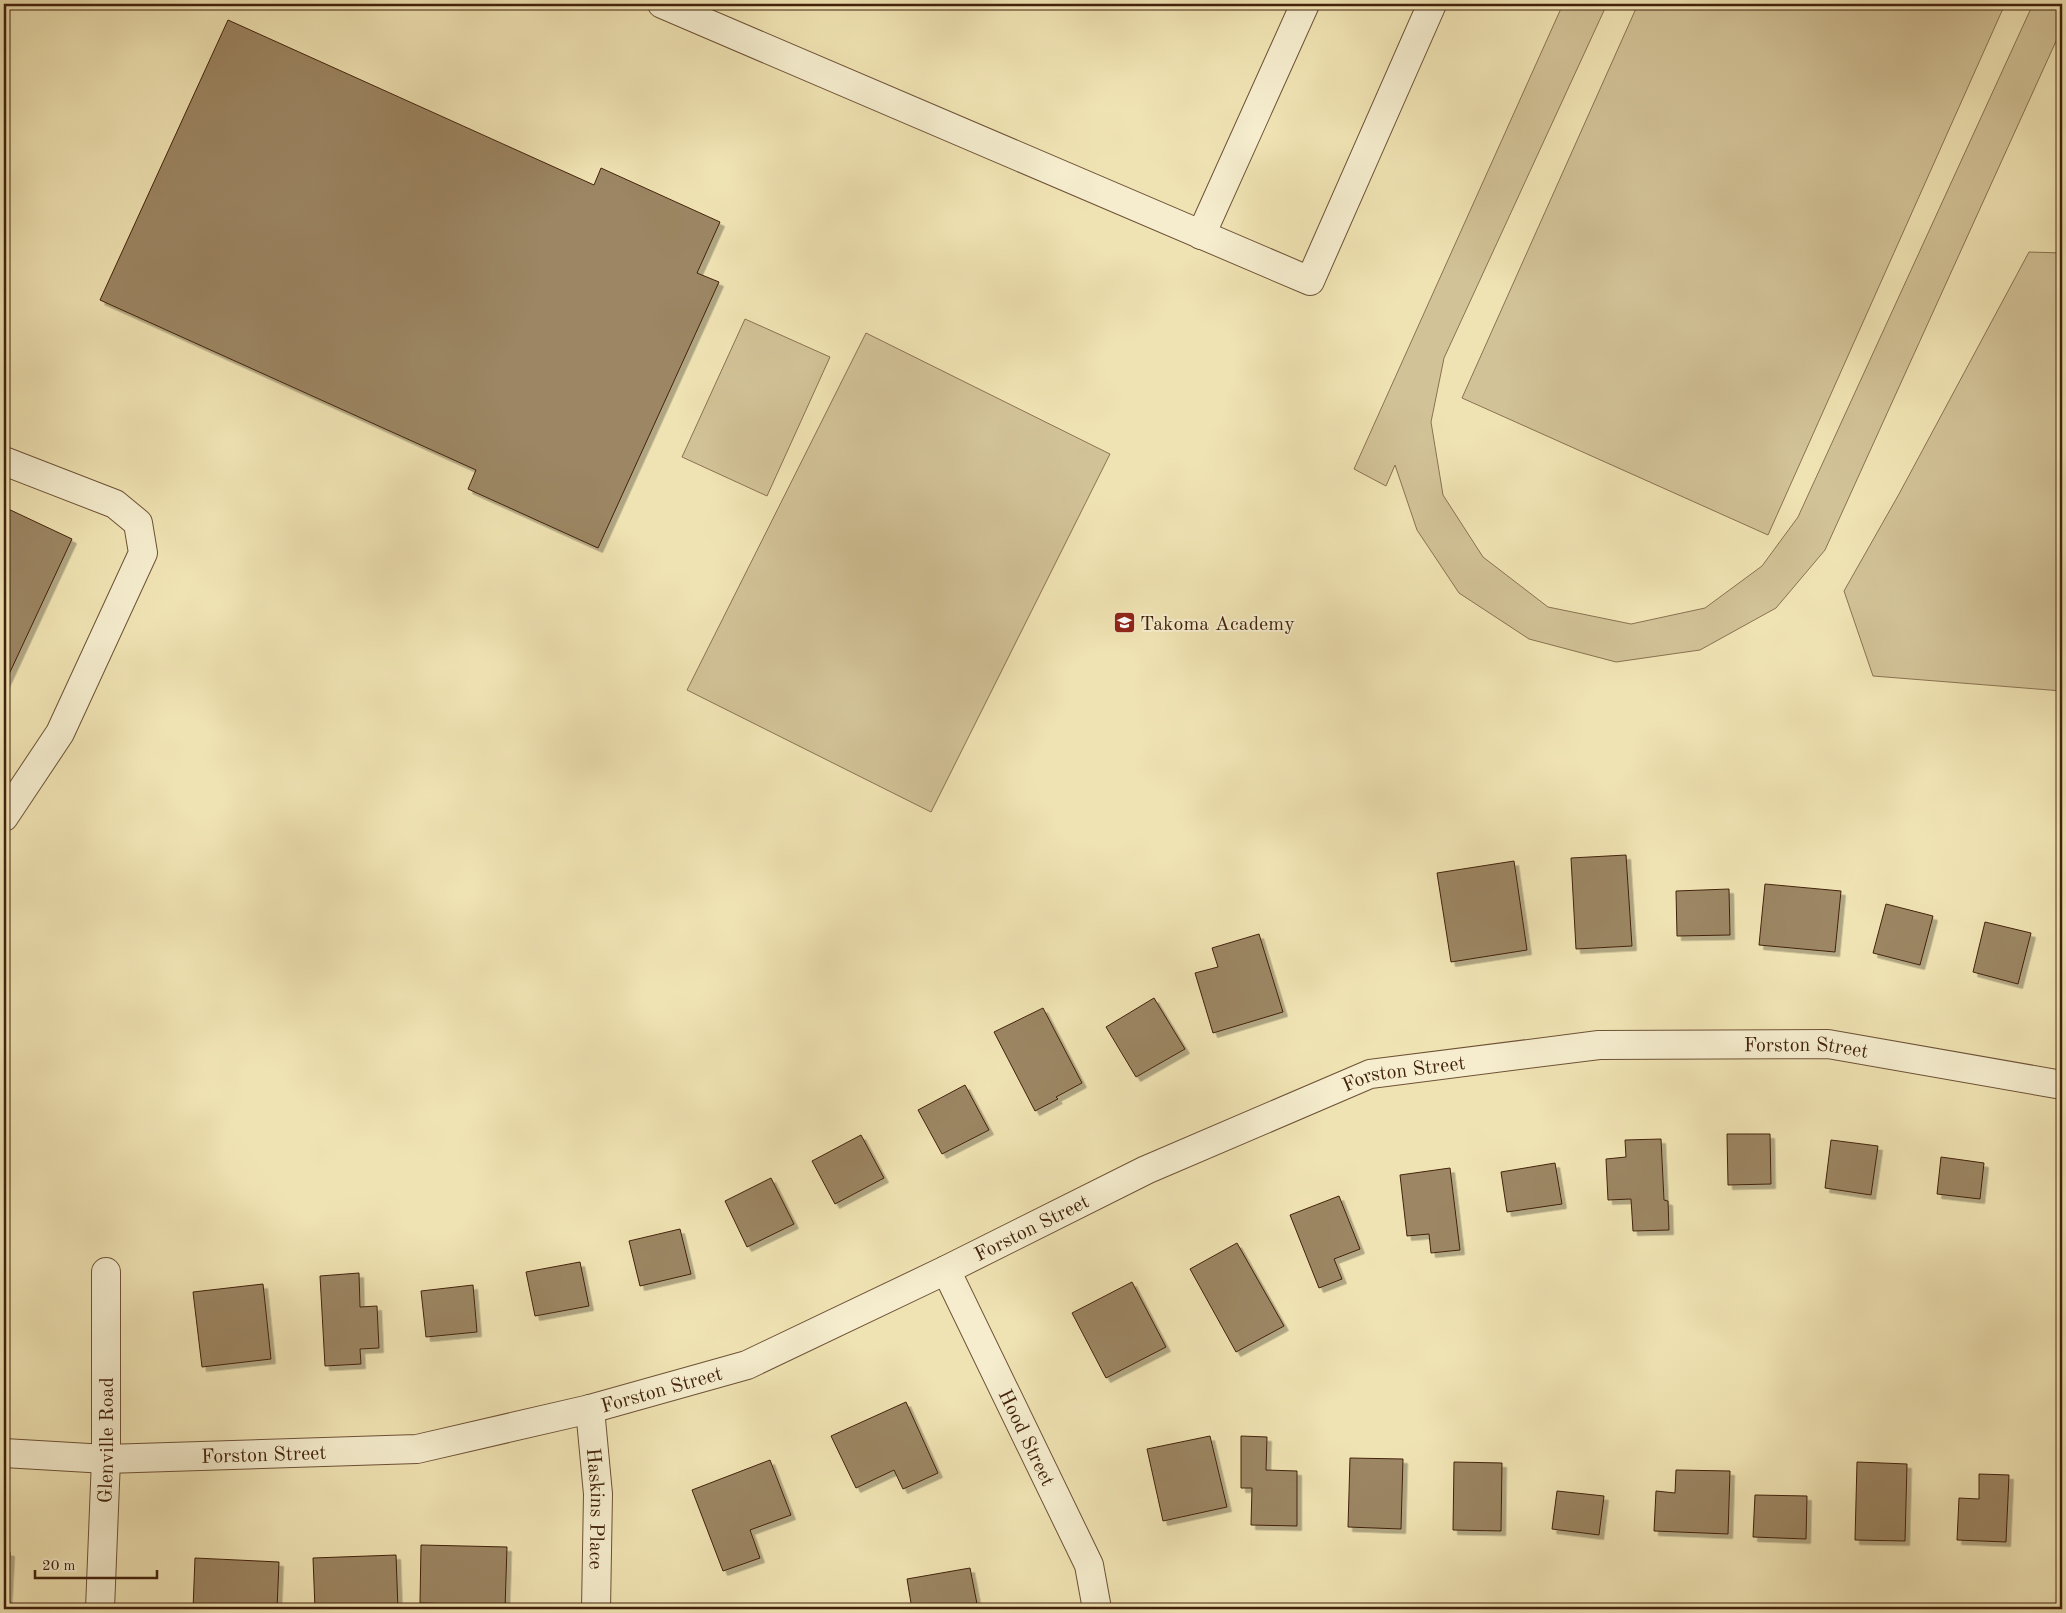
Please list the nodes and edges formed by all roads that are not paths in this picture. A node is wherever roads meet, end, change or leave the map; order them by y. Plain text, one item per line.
1 (662, 4) edge
2 (1305, 4) edge
3 (1432, 4) edge
4 (1201, 235) junction
5 (4, 461) edge
6 (4, 818) edge
7 (2062, 1085) edge
8 (946, 1270) junction
9 (106, 1272) dead end
10 (590, 1409) junction
11 (4, 1453) edge
12 (106, 1459) junction
13 (100, 1609) edge
14 (596, 1609) edge
15 (1097, 1609) edge

1 - 4 street
2 - 4 street
3 - 4 street
5 - 6 street
7 - 8 street, Forston Street
8 - 10 street, Forston Street
8 - 15 street, Hood Street
9 - 12 street, Glenville Road
10 - 12 street, Forston Street
10 - 14 street, Haskins Place
11 - 12 street, Forston Street
12 - 13 street, Glenville Road

